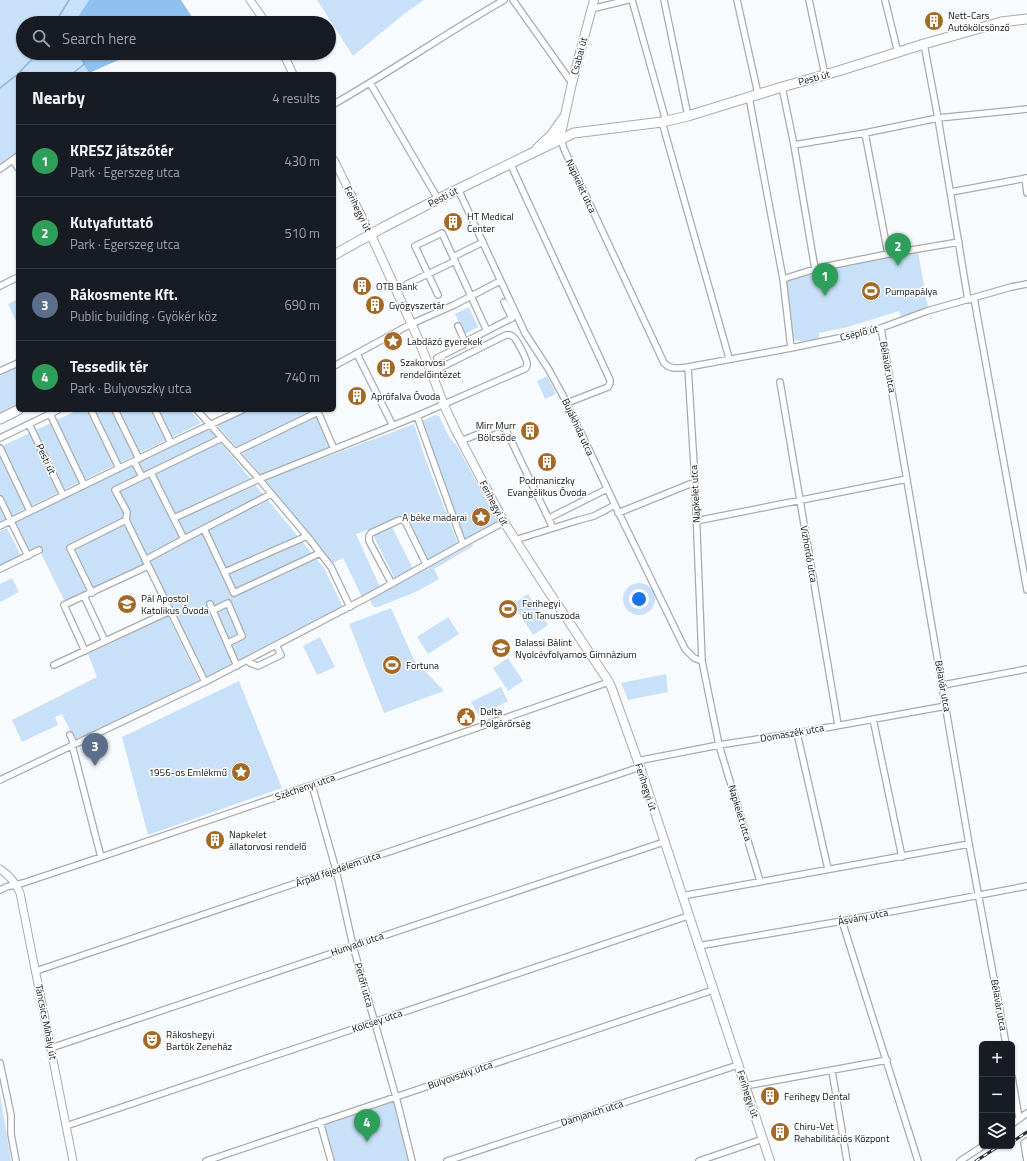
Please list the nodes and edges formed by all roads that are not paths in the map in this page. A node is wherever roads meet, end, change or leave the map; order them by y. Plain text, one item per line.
1 (250, 0) edge
2 (504, 0) edge
3 (513, 0) edge
4 (594, 0) edge
5 (628, 0) edge
6 (632, 0) edge
7 (664, 0) edge
8 (736, 0) edge
9 (809, 0) edge
10 (885, 0) edge
11 (591, 9) junction
12 (261, 16) edge
13 (1027, 19) edge
14 (924, 44) junction
15 (898, 53) junction
16 (286, 60) edge
17 (292, 72) edge
18 (825, 75) junction
19 (370, 83) junction
20 (572, 83) junction
21 (782, 87) junction
22 (753, 96) junction
23 (336, 103) edge
24 (1027, 109) edge
25 (566, 112) junction
26 (688, 116) junction
27 (938, 118) junction
28 (664, 122) junction
29 (864, 133) junction
30 (561, 137) junction
31 (794, 146) junction
32 (530, 154) junction
33 (16, 158) edge
34 (336, 164) edge
35 (512, 167) junction
36 (0, 169) edge
37 (1026, 178) edge
38 (458, 189) junction
39 (950, 192) junction
40 (1027, 193) edge
41 (438, 199) junction
42 (370, 235) junction
43 (482, 242) junction
44 (959, 242) junction
45 (336, 254) edge
46 (888, 254) junction
47 (454, 259) junction
48 (815, 269) junction
49 (428, 274) junction
50 (16, 279) edge
51 (500, 280) junction
52 (783, 280) junction
53 (407, 284) dead end
54 (1027, 284) edge
55 (0, 286) edge
56 (438, 295) dead end
57 (472, 296) junction
58 (974, 298) junction
59 (968, 300) junction
60 (504, 302) dead end
61 (411, 324) junction
62 (458, 326) dead end
63 (881, 328) junction
64 (487, 330) junction
65 (465, 342) junction
66 (791, 348) junction
67 (357, 354) junction
68 (437, 358) dead end
69 (729, 358) junction
70 (16, 364) edge
71 (336, 365) edge
72 (688, 366) junction
73 (0, 371) edge
74 (432, 372) junction
75 (780, 382) dead end
76 (567, 403) junction
77 (444, 405) junction
78 (16, 411) edge
79 (54, 412) edge
80 (92, 412) edge
81 (116, 412) edge
82 (156, 412) edge
83 (199, 412) edge
84 (238, 412) edge
85 (50, 414) junction
86 (417, 416) junction
87 (0, 419) edge
88 (30, 424) junction
89 (210, 425) junction
90 (393, 426) junction
91 (0, 438) edge
92 (222, 438) junction
93 (461, 440) junction
94 (171, 443) junction
95 (0, 448) edge
96 (334, 448) junction
97 (235, 452) junction
98 (136, 460) junction
99 (119, 468) junction
100 (151, 473) junction
101 (142, 477) junction
102 (259, 479) junction
103 (907, 479) junction
104 (695, 482) junction
105 (84, 485) junction
106 (607, 489) junction
107 (272, 494) junction
108 (63, 495) junction
109 (0, 499) edge
110 (800, 501) junction
111 (615, 506) junction
112 (30, 511) junction
113 (618, 513) junction
114 (174, 518) junction
115 (549, 518) junction
116 (126, 520) junction
117 (11, 521) junction
118 (696, 521) junction
119 (504, 522) junction
120 (0, 526) edge
121 (553, 528) junction
122 (204, 529) junction
123 (307, 536) junction
124 (184, 539) junction
125 (515, 540) junction
126 (463, 544) junction
127 (39, 550) dead end
128 (320, 553) junction
129 (28, 556) junction
130 (147, 563) junction
131 (426, 564) junction
132 (0, 569) edge
133 (225, 572) junction
134 (392, 584) junction
135 (1027, 590) edge
136 (92, 593) junction
137 (84, 596) junction
138 (210, 604) dead end
139 (350, 607) junction
140 (214, 610) junction
141 (170, 611) junction
142 (105, 641) junction
143 (228, 643) junction
144 (276, 645) junction
145 (85, 651) junction
146 (247, 660) junction
147 (702, 661) junction
148 (54, 665) dead end
149 (237, 666) junction
150 (1027, 669) edge
151 (205, 682) junction
152 (609, 682) junction
153 (943, 685) junction
154 (946, 706) junction
155 (873, 719) junction
156 (838, 725) junction
157 (798, 733) junction
158 (70, 735) dead end
159 (73, 745) junction
160 (719, 745) junction
161 (638, 764) junction
162 (0, 780) edge
163 (312, 785) junction
164 (664, 842) junction
165 (969, 844) junction
166 (101, 857) junction
167 (902, 857) junction
168 (0, 869) edge
169 (828, 869) junction
170 (336, 870) junction
171 (760, 882) junction
172 (16, 884) junction
173 (1027, 886) edge
174 (0, 890) edge
175 (980, 895) junction
176 (682, 896) junction
177 (688, 916) junction
178 (842, 921) junction
179 (353, 946) junction
180 (698, 946) junction
181 (36, 971) junction
182 (713, 990) junction
183 (374, 1022) junction
184 (1005, 1041) edge
185 (51, 1048) junction
186 (887, 1060) junction
187 (0, 1063) edge
188 (738, 1064) junction
189 (832, 1071) junction
190 (745, 1086) junction
191 (1015, 1095) edge
192 (396, 1097) junction
193 (1027, 1113) edge
194 (1019, 1118) junction
195 (1015, 1121) edge
196 (320, 1122) junction
197 (66, 1126) junction
198 (763, 1139) junction
199 (1025, 1142) edge
200 (979, 1149) edge
201 (16, 1161) edge
202 (73, 1161) edge
203 (206, 1161) edge
204 (331, 1161) edge
205 (412, 1161) edge
206 (447, 1161) edge
207 (699, 1161) edge
208 (770, 1161) edge
209 (847, 1161) edge
210 (918, 1161) edge
211 (960, 1161) edge
212 (1027, 1161) edge

1 - 12 street
2 - 19 street
3 - 20 street
4 - 11 main road, Csabai út
5 - 11 street
6 - 28 street
7 - 26 street
8 - 22 street
9 - 18 street
10 - 15 street
11 - 20 main road, Csabai út
13 - 14 main road, Pesti út
14 - 15 main road, Pesti út
14 - 27 street
15 - 18 main road, Pesti út
16 - 17 street
18 - 21 main road, Pesti út
19 - 23 street
19 - 41 street
20 - 25 main road, Csabai út
21 - 22 main road, Pesti út
21 - 31 street
22 - 26 main road, Pesti út
22 - 52 street
24 - 27 street
25 - 30 main road, Csabai út
25 - 32 main road, Csabai út
26 - 28 main road, Pesti út
27 - 29 street
27 - 39 street
28 - 30 main road, Pesti út
28 - 69 street
29 - 31 street
29 - 46 street
30 - 32 main road, Pesti út
30 - 72 street, Napkelet utca
31 - 48 street
32 - 35 main road, Pesti út
33 - 36 street
34 - 42 street, Ferihegyi út
35 - 38 main road, Pesti út
35 - 76 street
37 - 39 street
37 - 40 street
38 - 41 main road, Pesti út
38 - 43 street, Bujákhida utca
39 - 44 street
41 - 42 main road, Pesti út
42 - 45 main road, Pesti út
42 - 61 main road, Ferihegyi út
43 - 47 street
43 - 51 street, Bujákhida utca
44 - 46 street
44 - 59 street
46 - 48 street
47 - 49 street
47 - 49 street
47 - 57 street
48 - 52 street
49 - 53 street
49 - 56 street
50 - 55 street
51 - 57 street
51 - 76 street, Bujákhida utca
52 - 66 street
54 - 58 street, Cséplő út
57 - 61 street
57 - 64 street
58 - 59 street, Cséplő út
58 - 135 street
59 - 63 street, Cséplő út
60 - 64 street
61 - 67 street
61 - 74 main road, Ferihegyi út
62 - 65 street
63 - 66 street, Cséplő út
63 - 103 street, Bélavár utca
64 - 65 street
65 - 68 street
66 - 69 street, Cséplő út
67 - 71 street
67 - 90 street
69 - 72 street, Cséplő út
70 - 73 street
72 - 104 street, Napkelet utca
74 - 77 main road, Ferihegyi út
74 - 77 street
75 - 110 street, Vízhordó utca
76 - 106 street, Bujákhida utca
77 - 86 street
77 - 93 main road, Ferihegyi út
78 - 87 main road
79 - 85 street
80 - 99 street
81 - 98 street
82 - 94 street
83 - 89 street
84 - 89 street
85 - 88 street
85 - 105 street
86 - 90 street
86 - 126 street
88 - 91 street
88 - 108 street, Pesti út
89 - 92 street
89 - 94 street
90 - 96 street
92 - 97 street
92 - 100 street
93 - 115 street
93 - 119 main road, Ferihegyi út
94 - 98 street
95 - 112 street
96 - 97 street
96 - 102 street
97 - 102 street
98 - 99 street
98 - 101 street
99 - 105 street
100 - 101 street
100 - 114 street
101 - 116 street
102 - 107 street
102 - 114 street
103 - 110 street
103 - 153 street, Bélavár utca
104 - 113 street
104 - 118 street, Napkelet utca
105 - 108 street
106 - 111 street, Bujákhida utca
106 - 115 street
107 - 122 street
107 - 123 street
108 - 112 street
109 - 117 street
110 - 118 street
110 - 156 street, Vízhordó utca
111 - 113 street, Bujákhida utca
111 - 121 street
112 - 117 street
113 - 147 street, Bujákhida utca
114 - 124 street
115 - 121 street
116 - 130 street
116 - 136 street
117 - 120 street
117 - 129 street
118 - 147 street, Napkelet utca
119 - 125 main road, Ferihegyi út
119 - 126 street
121 - 125 street
122 - 124 street
122 - 133 street
123 - 128 street
123 - 133 street
124 - 130 street
125 - 152 main road, Ferihegyi út
126 - 131 street
127 - 129 street
128 - 133 street
128 - 139 street
129 - 132 street
130 - 136 street
130 - 141 street
131 - 134 street
131 - 134 street
134 - 139 street
136 - 137 street
137 - 142 street
137 - 145 street
138 - 140 street
139 - 144 street
140 - 143 street
140 - 143 street
141 - 142 street
141 - 151 street
142 - 145 street
143 - 149 street
144 - 146 street
144 - 146 street
145 - 148 street
146 - 149 street
147 - 160 street, Napkelet utca
149 - 151 street
150 - 153 street
151 - 159 street
152 - 161 main road, Ferihegyi út
152 - 163 street, Széchenyi utca
153 - 154 street, Bélavár utca
154 - 155 street, Domaszék utca
154 - 165 street, Bélavár utca
155 - 156 street, Domaszék utca
155 - 167 street
156 - 157 street, Domaszék utca
157 - 160 street, Domaszék utca
157 - 169 street
158 - 159 street
159 - 162 street
159 - 166 street
160 - 161 street, Domaszék utca
160 - 171 street, Napkelet utca
161 - 164 main road, Ferihegyi út
161 - 170 street, Árpád fejedelem utca
163 - 166 street, Széchenyi utca
163 - 170 street, Petőfi utca
164 - 176 main road, Ferihegyi út
164 - 179 street, Hunyadi utca
165 - 167 street
165 - 175 street, Bélavár utca
166 - 172 street, Széchenyi utca
167 - 169 street
168 - 172 street
169 - 171 street
170 - 179 street, Petőfi utca
170 - 181 street, Árpád fejedelem utca
171 - 176 street
172 - 174 street, Széchenyi utca
172 - 181 street, Táncsics Mihály út
173 - 175 street, Ásvány utca
175 - 178 street, Ásvány utca
175 - 184 street, Bélavár utca
176 - 177 main road, Ferihegyi út
177 - 180 main road, Ferihegyi út
177 - 183 street, Kölcsey utca
178 - 180 street, Ásvány utca
178 - 186 street
179 - 183 street, Petőfi utca
179 - 185 street, Hunyadi utca
180 - 182 main road, Ferihegyi út
181 - 185 street, Táncsics Mihály út
182 - 188 main road, Ferihegyi út
182 - 192 street, Bulyovszky utca
183 - 192 street, Petőfi utca
183 - 197 street, Kölcsey utca
185 - 197 street, Táncsics Mihály út
186 - 189 street
186 - 210 street
187 - 201 street
188 - 190 main road, Ferihegyi út
188 - 206 street, Damjanich utca
189 - 190 street
189 - 209 street
190 - 198 main road, Ferihegyi út
191 - 194 street
192 - 196 street, Bulyovszky utca
192 - 205 street, Petőfi utca
193 - 194 street
194 - 195 street
196 - 203 street, Bulyovszky utca
196 - 204 street
197 - 202 street, Táncsics Mihály út
198 - 207 street
198 - 208 main road, Ferihegyi út
199 - 212 street
200 - 211 street

